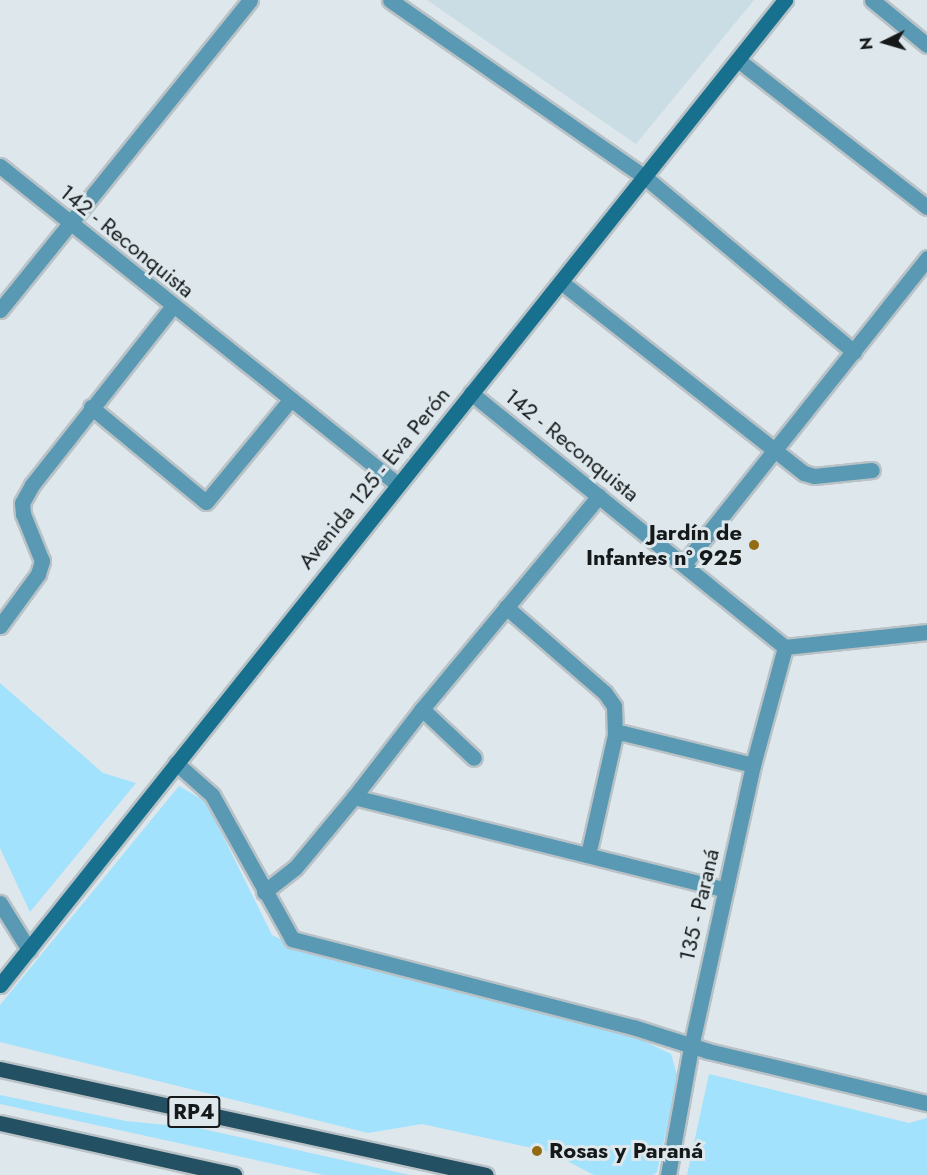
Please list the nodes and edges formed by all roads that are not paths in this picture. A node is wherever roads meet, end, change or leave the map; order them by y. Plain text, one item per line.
1 (249, 0) edge
2 (390, 0) edge
3 (785, 0) edge
4 (872, 0) edge
5 (927, 45) edge
6 (738, 60) junction
7 (0, 166) edge
8 (646, 178) junction
9 (927, 207) edge
10 (70, 226) junction
11 (927, 258) edge
12 (561, 282) junction
13 (172, 306) junction
14 (0, 310) edge
15 (854, 352) junction
16 (471, 393) junction
17 (290, 400) junction
18 (91, 407) junction
19 (774, 453) junction
20 (872, 470) dead end
21 (397, 484) junction
22 (599, 496) junction
23 (684, 564) junction
24 (506, 607) junction
25 (0, 626) edge
26 (927, 632) edge
27 (784, 647) junction
28 (422, 709) junction
29 (615, 735) junction
30 (474, 758) dead end
31 (176, 763) junction
32 (753, 765) junction
33 (354, 797) junction
34 (588, 855) junction
35 (726, 890) junction
36 (264, 892) junction
37 (0, 903) edge
38 (29, 950) junction
39 (1, 982) edge
40 (691, 1047) junction
41 (0, 1069) edge
42 (927, 1103) edge
43 (0, 1123) edge
44 (230, 1175) edge
45 (486, 1175) edge
46 (668, 1175) edge

1 - 10 street
2 - 8 street
3 - 6 street, Avenida 125 - Eva Perón
4 - 5 street
6 - 8 street, Avenida 125 - Eva Perón
6 - 9 street
7 - 10 street, 142 - Reconquista
8 - 12 street, Avenida 125 - Eva Perón
8 - 15 street
10 - 13 street, 142 - Reconquista
10 - 14 street
11 - 15 street
12 - 16 street, Avenida 125 - Eva Perón
12 - 19 street
13 - 17 street, 142 - Reconquista
13 - 18 street
15 - 19 street
16 - 21 street, Avenida 125 - Eva Perón
16 - 22 street, 142 - Reconquista
17 - 18 street
17 - 21 street, 142 - Reconquista
18 - 25 street
19 - 20 street
19 - 23 street
21 - 31 street, Avenida 125 - Eva Perón
22 - 23 street, 142 - Reconquista
22 - 24 street
23 - 27 street, 142 - Reconquista
24 - 28 street
24 - 29 street
26 - 27 street
27 - 32 street, 135 - Paraná
28 - 30 street
28 - 33 street
29 - 32 street
29 - 34 street
31 - 36 street
31 - 38 street, Avenida 125 - Eva Perón
32 - 35 street, 135 - Paraná
33 - 34 street
33 - 36 street
34 - 35 street
35 - 40 street, 135 - Paraná
36 - 40 street
37 - 38 street
38 - 39 street, Avenida 125 - Eva Perón
40 - 42 street
40 - 46 street, 135 - Paraná
41 - 45 main road, RP4
43 - 44 main road, RP4

